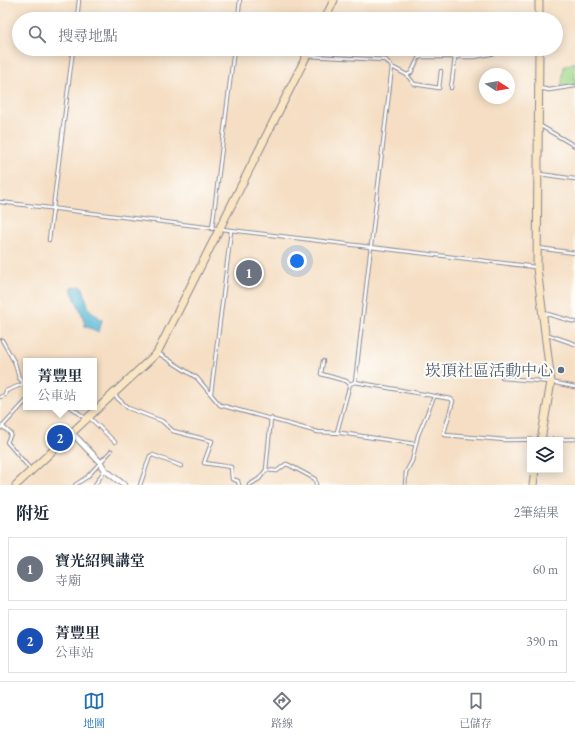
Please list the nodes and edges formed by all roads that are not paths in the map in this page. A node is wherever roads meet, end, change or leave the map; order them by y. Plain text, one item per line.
1 (79, 0) edge
2 (240, 0) edge
3 (539, 0) edge
4 (332, 1) edge
5 (78, 12) edge
6 (239, 12) edge
7 (328, 12) edge
8 (539, 12) edge
9 (72, 56) edge
10 (233, 56) edge
11 (307, 56) edge
12 (315, 56) edge
13 (480, 56) edge
14 (540, 56) edge
15 (455, 58) junction
16 (392, 66) junction
17 (440, 71) dead end
18 (407, 75) junction
19 (575, 86) edge
20 (452, 88) dead end
21 (538, 88) junction
22 (538, 125) junction
23 (575, 146) edge
24 (539, 174) junction
25 (575, 179) edge
26 (0, 202) edge
27 (53, 209) junction
28 (216, 229) junction
29 (231, 231) junction
30 (49, 240) dead end
31 (537, 247) junction
32 (371, 249) junction
33 (575, 253) edge
34 (537, 268) junction
35 (542, 312) junction
36 (575, 322) edge
37 (546, 334) junction
38 (2, 340) dead end
39 (575, 344) edge
40 (155, 356) junction
41 (323, 361) dead end
42 (502, 378) dead end
43 (355, 382) junction
44 (552, 382) junction
45 (23, 384) edge
46 (350, 384) junction
47 (23, 385) edge
48 (575, 387) edge
49 (112, 394) junction
50 (210, 394) junction
51 (0, 397) edge
52 (434, 397) junction
53 (23, 404) edge
54 (97, 409) edge
55 (76, 410) edge
56 (96, 410) edge
57 (88, 418) junction
58 (271, 418) junction
59 (2, 426) junction
60 (0, 429) edge
61 (337, 432) junction
62 (72, 433) junction
63 (541, 437) edge
64 (527, 439) edge
65 (563, 439) edge
66 (575, 439) edge
67 (115, 442) dead end
68 (415, 444) junction
69 (111, 451) dead end
70 (100, 462) junction
71 (181, 466) dead end
72 (105, 470) junction
73 (266, 470) junction
74 (32, 471) junction
75 (535, 473) edge
76 (253, 483) junction
77 (16, 485) edge
78 (75, 485) edge
79 (95, 485) edge
80 (124, 485) edge
81 (140, 485) edge
82 (239, 485) edge
83 (249, 485) edge
84 (256, 485) edge
85 (316, 485) edge
86 (405, 485) edge
87 (533, 485) edge

1 - 5 lane
2 - 6 lane
3 - 8 street
4 - 7 street
9 - 27 lane
10 - 28 lane
11 - 28 street
12 - 16 lane
13 - 15 lane
14 - 21 street
15 - 18 lane
15 - 20 lane
16 - 18 lane
16 - 32 lane
17 - 18 lane
19 - 21 lane
21 - 22 street
22 - 23 lane
22 - 24 street
24 - 25 lane
24 - 31 street
26 - 27 lane
27 - 28 lane
27 - 30 lane
28 - 29 lane
28 - 40 street
29 - 32 lane
29 - 50 lane
31 - 33 lane
31 - 34 street
32 - 34 lane
32 - 43 lane
34 - 35 street
35 - 36 lane
35 - 37 street
37 - 39 lane
37 - 44 street
38 - 45 lane
40 - 49 street
40 - 50 lane
41 - 46 lane
42 - 44 lane
43 - 46 lane
43 - 52 lane
44 - 48 lane
44 - 63 street
46 - 61 lane
47 - 51 lane
49 - 54 street
49 - 82 lane
50 - 58 lane
52 - 64 lane
52 - 68 lane
53 - 59 lane
55 - 57 lane
56 - 57 street
57 - 62 street
57 - 67 lane
58 - 61 lane
58 - 73 lane
59 - 60 lane
59 - 74 lane
61 - 68 lane
62 - 70 street
62 - 74 street
65 - 66 lane
68 - 86 lane
69 - 70 lane
70 - 72 street
70 - 78 lane
71 - 81 lane
72 - 79 lane
72 - 80 street
73 - 76 lane
73 - 85 lane
74 - 77 street
75 - 87 street
76 - 83 lane
76 - 84 lane

